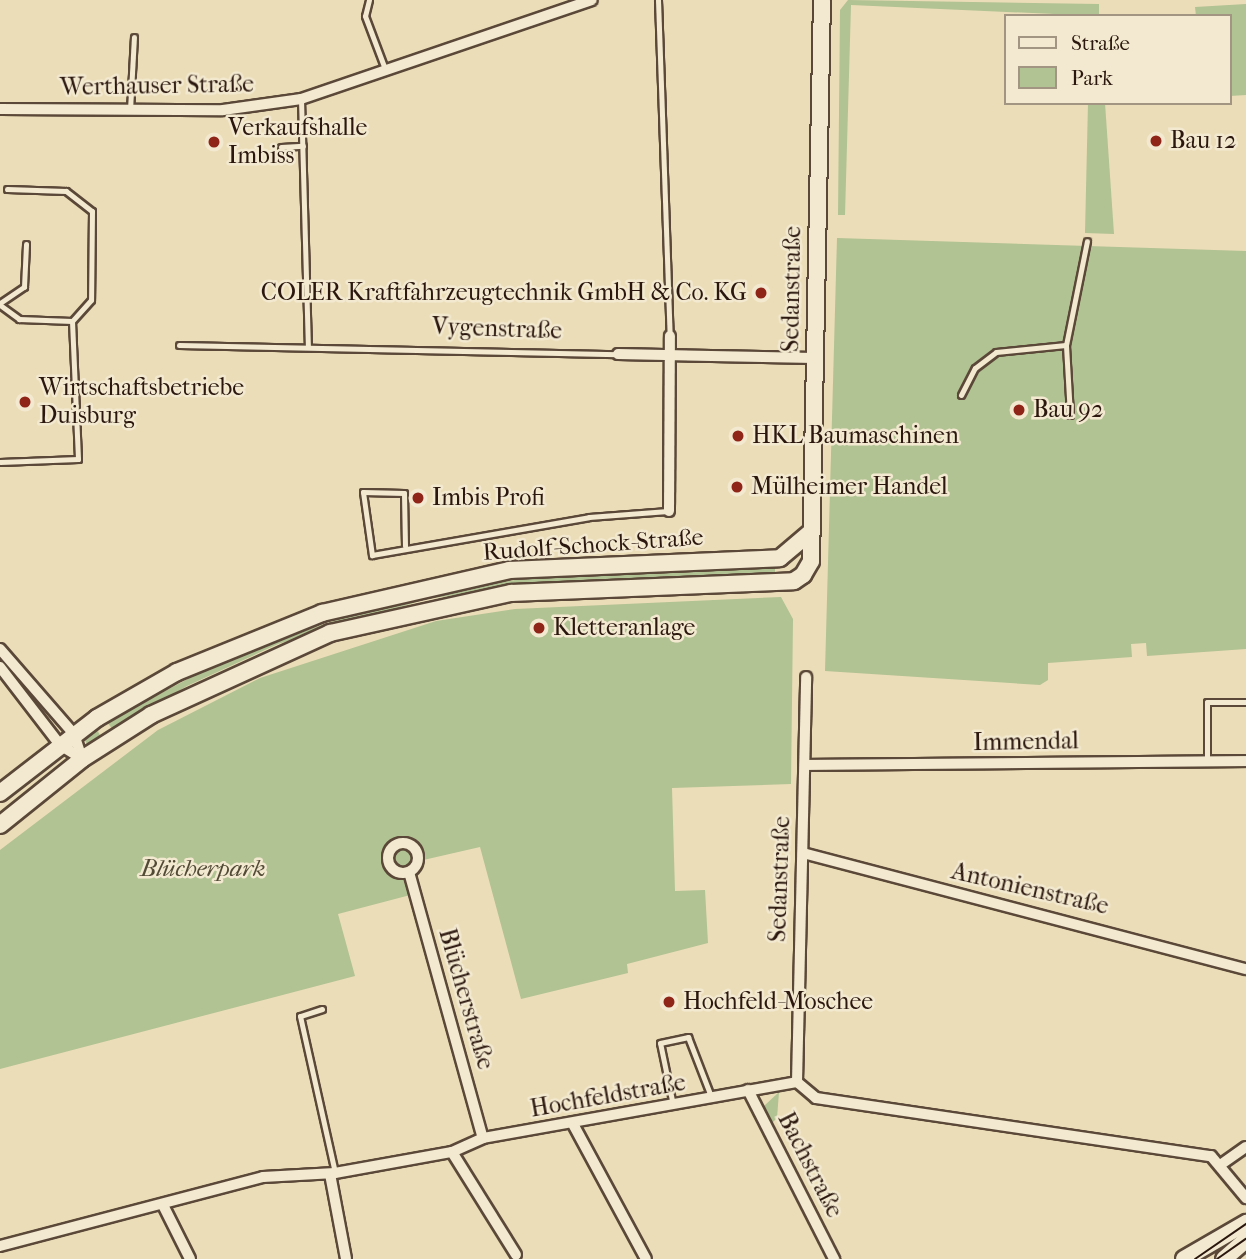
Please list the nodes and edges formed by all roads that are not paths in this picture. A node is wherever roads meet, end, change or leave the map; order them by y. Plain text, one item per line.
1 (369, 0) edge
2 (592, 0) edge
3 (658, 0) edge
4 (822, 0) edge
5 (134, 37) dead end
6 (385, 69) junction
7 (301, 99) junction
8 (0, 109) edge
9 (130, 110) junction
10 (303, 146) junction
11 (281, 147) dead end
12 (6, 189) dead end
13 (1087, 242) dead end
14 (26, 244) dead end
15 (0, 304) edge
16 (72, 321) junction
17 (670, 336) joint
18 (179, 345) dead end
19 (1066, 345) junction
20 (309, 347) junction
21 (618, 354) joint
22 (671, 355) junction
23 (814, 358) junction
24 (961, 395) dead end
25 (1070, 415) dead end
26 (0, 462) edge
27 (669, 511) joint
28 (812, 531) junction
29 (405, 546) junction
30 (803, 575) joint
31 (0, 649) edge
32 (0, 667) edge
33 (806, 677) dead end
34 (1246, 702) edge
35 (74, 734) junction
36 (60, 745) junction
37 (82, 759) junction
38 (1207, 761) junction
39 (1246, 761) edge
40 (806, 765) junction
41 (0, 793) edge
42 (0, 825) edge
43 (803, 853) junction
44 (409, 872) dead end
45 (1246, 969) edge
46 (322, 1009) dead end
47 (797, 1082) junction
48 (748, 1090) junction
49 (712, 1099) junction
50 (673, 1106) junction
51 (573, 1124) junction
52 (483, 1138) junction
53 (1246, 1147) edge
54 (452, 1152) junction
55 (1223, 1163) junction
56 (332, 1173) junction
57 (1246, 1198) edge
58 (164, 1207) junction
59 (1246, 1223) edge
60 (1246, 1240) edge
61 (0, 1246) edge
62 (517, 1257) edge
63 (190, 1259) edge
64 (346, 1259) edge
65 (646, 1259) edge
66 (834, 1259) edge
67 (1184, 1259) edge
68 (1224, 1259) edge

1 - 6 lane
2 - 6 street, Werthauser Straße
3 - 17 lane
4 - 23 main road, Sedanstraße
5 - 9 lane
6 - 7 street, Werthauser Straße
7 - 9 street, Werthauser Straße
7 - 10 lane
8 - 9 street, Werthauser Straße
10 - 11 lane
10 - 20 lane
12 - 16 lane
13 - 19 lane
14 - 15 lane
15 - 16 lane
16 - 26 lane
17 - 22 street
18 - 20 lane, Vygenstraße
19 - 24 lane
19 - 25 lane
20 - 21 lane, Vygenstraße
21 - 22 street, Vygenstraße
22 - 23 street, Vygenstraße
22 - 27 street
23 - 28 main road, Sedanstraße
27 - 29 lane
28 - 30 main road, Sedanstraße
28 - 35 main road, Rudolf-Schock-Straße
29 - 29 lane
30 - 37 main road, Rudolf-Schock-Straße
31 - 35 street
32 - 36 street
33 - 40 street, Sedanstraße
34 - 38 lane
35 - 36 main road, Rudolf-Schock-Straße
35 - 37 street
36 - 37 street
36 - 41 main road, Rudolf-Schock-Straße
37 - 42 main road, Rudolf-Schock-Straße
38 - 39 street, Immendal
38 - 40 street, Immendal
40 - 43 street, Sedanstraße
43 - 45 street, Antonienstraße
43 - 47 street, Sedanstraße
44 - 52 street, Blücherstraße
46 - 56 lane
47 - 48 street, Hochfeldstraße
47 - 55 street
48 - 49 street, Hochfeldstraße
48 - 66 street, Bachstraße
49 - 50 street, Hochfeldstraße
49 - 50 lane
50 - 51 street, Hochfeldstraße
51 - 52 street, Hochfeldstraße
51 - 65 street
52 - 54 street, Hochfeldstraße
53 - 55 street
54 - 56 street, Hochfeldstraße
54 - 62 street
55 - 57 street
56 - 58 street, Hochfeldstraße
56 - 64 street
58 - 61 street, Hochfeldstraße
58 - 63 street
59 - 67 main road
60 - 68 main road

